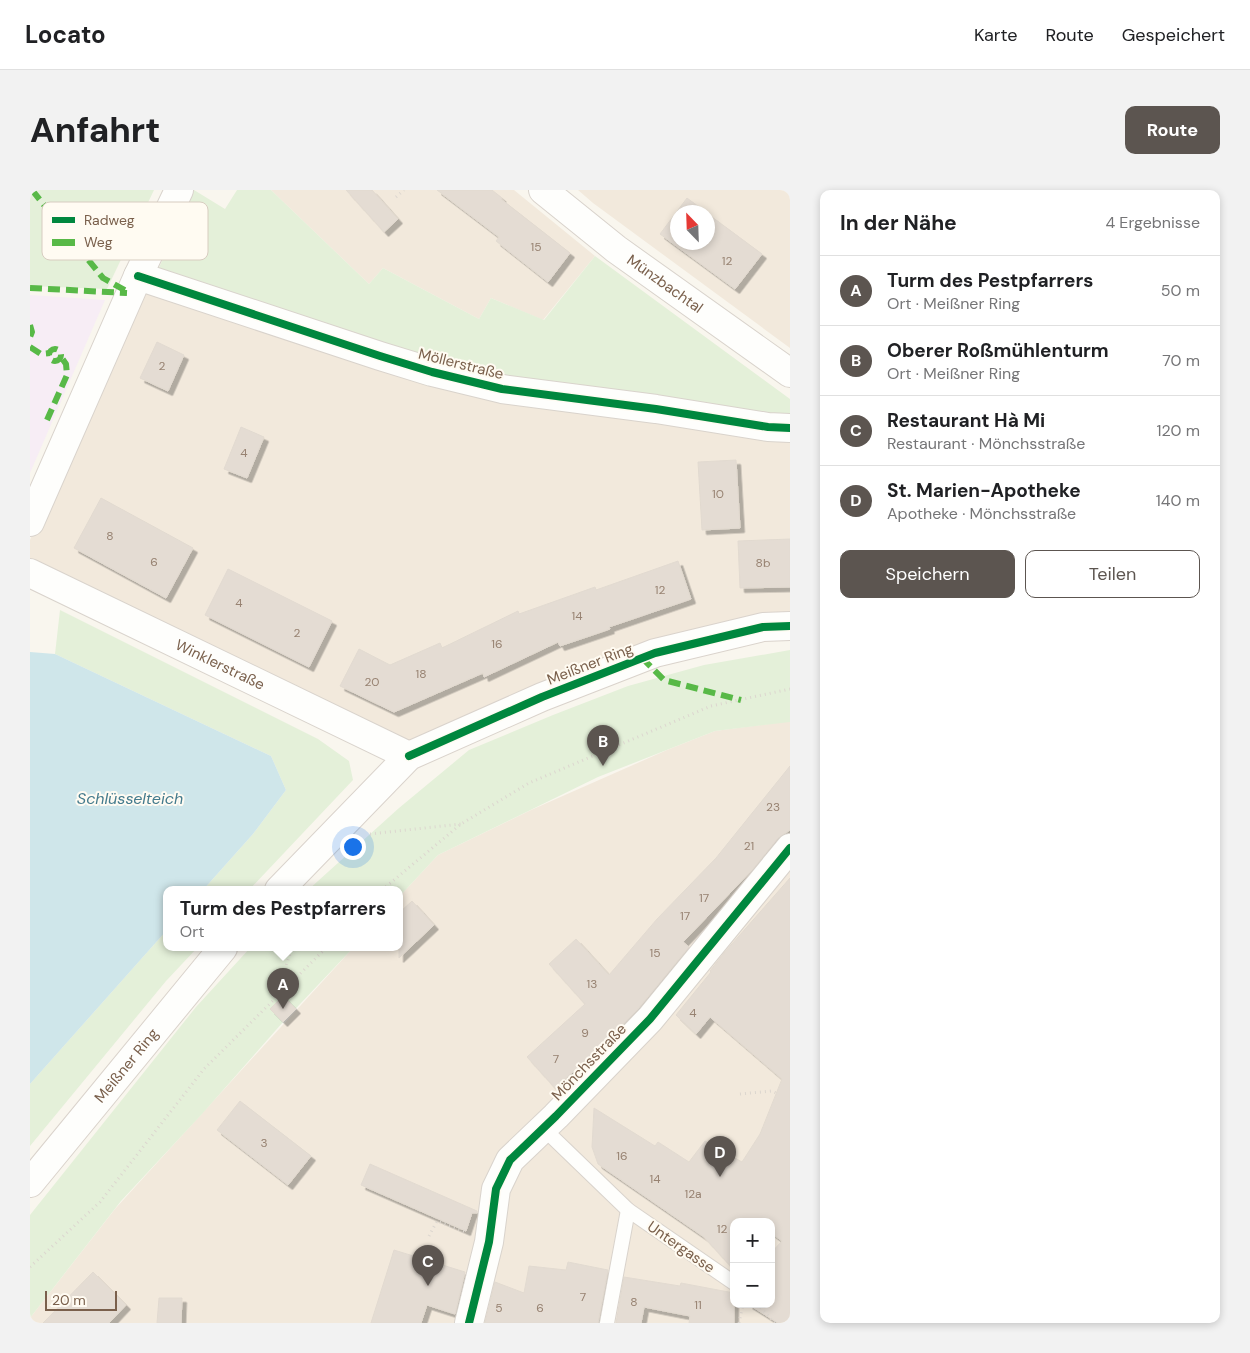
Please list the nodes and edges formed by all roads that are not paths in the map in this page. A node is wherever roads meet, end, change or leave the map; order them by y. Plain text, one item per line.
1 (179, 190) edge
2 (543, 190) edge
3 (173, 202) edge
4 (146, 260) edge
5 (138, 276) junction
6 (790, 373) edge
7 (790, 428) edge
8 (30, 522) edge
9 (30, 573) edge
10 (790, 626) edge
11 (410, 756) junction
12 (790, 848) edge
13 (283, 886) edge
14 (221, 951) edge
15 (543, 1128) junction
16 (30, 1183) edge
17 (628, 1210) junction
18 (730, 1280) edge
19 (469, 1323) edge
20 (607, 1323) edge

1 - 3 street
2 - 6 street, Münzbachtal
4 - 5 street
5 - 7 street, Möllerstraße
5 - 8 street
9 - 11 street, Winklerstraße
10 - 11 street, Meißner Ring
11 - 13 street, Meißner Ring
12 - 15 street, Mönchsstraße
14 - 16 street, Meißner Ring
15 - 17 lane, Untergasse
15 - 19 street, Mönchsstraße
17 - 18 lane, Untergasse
17 - 20 lane, Untergasse

